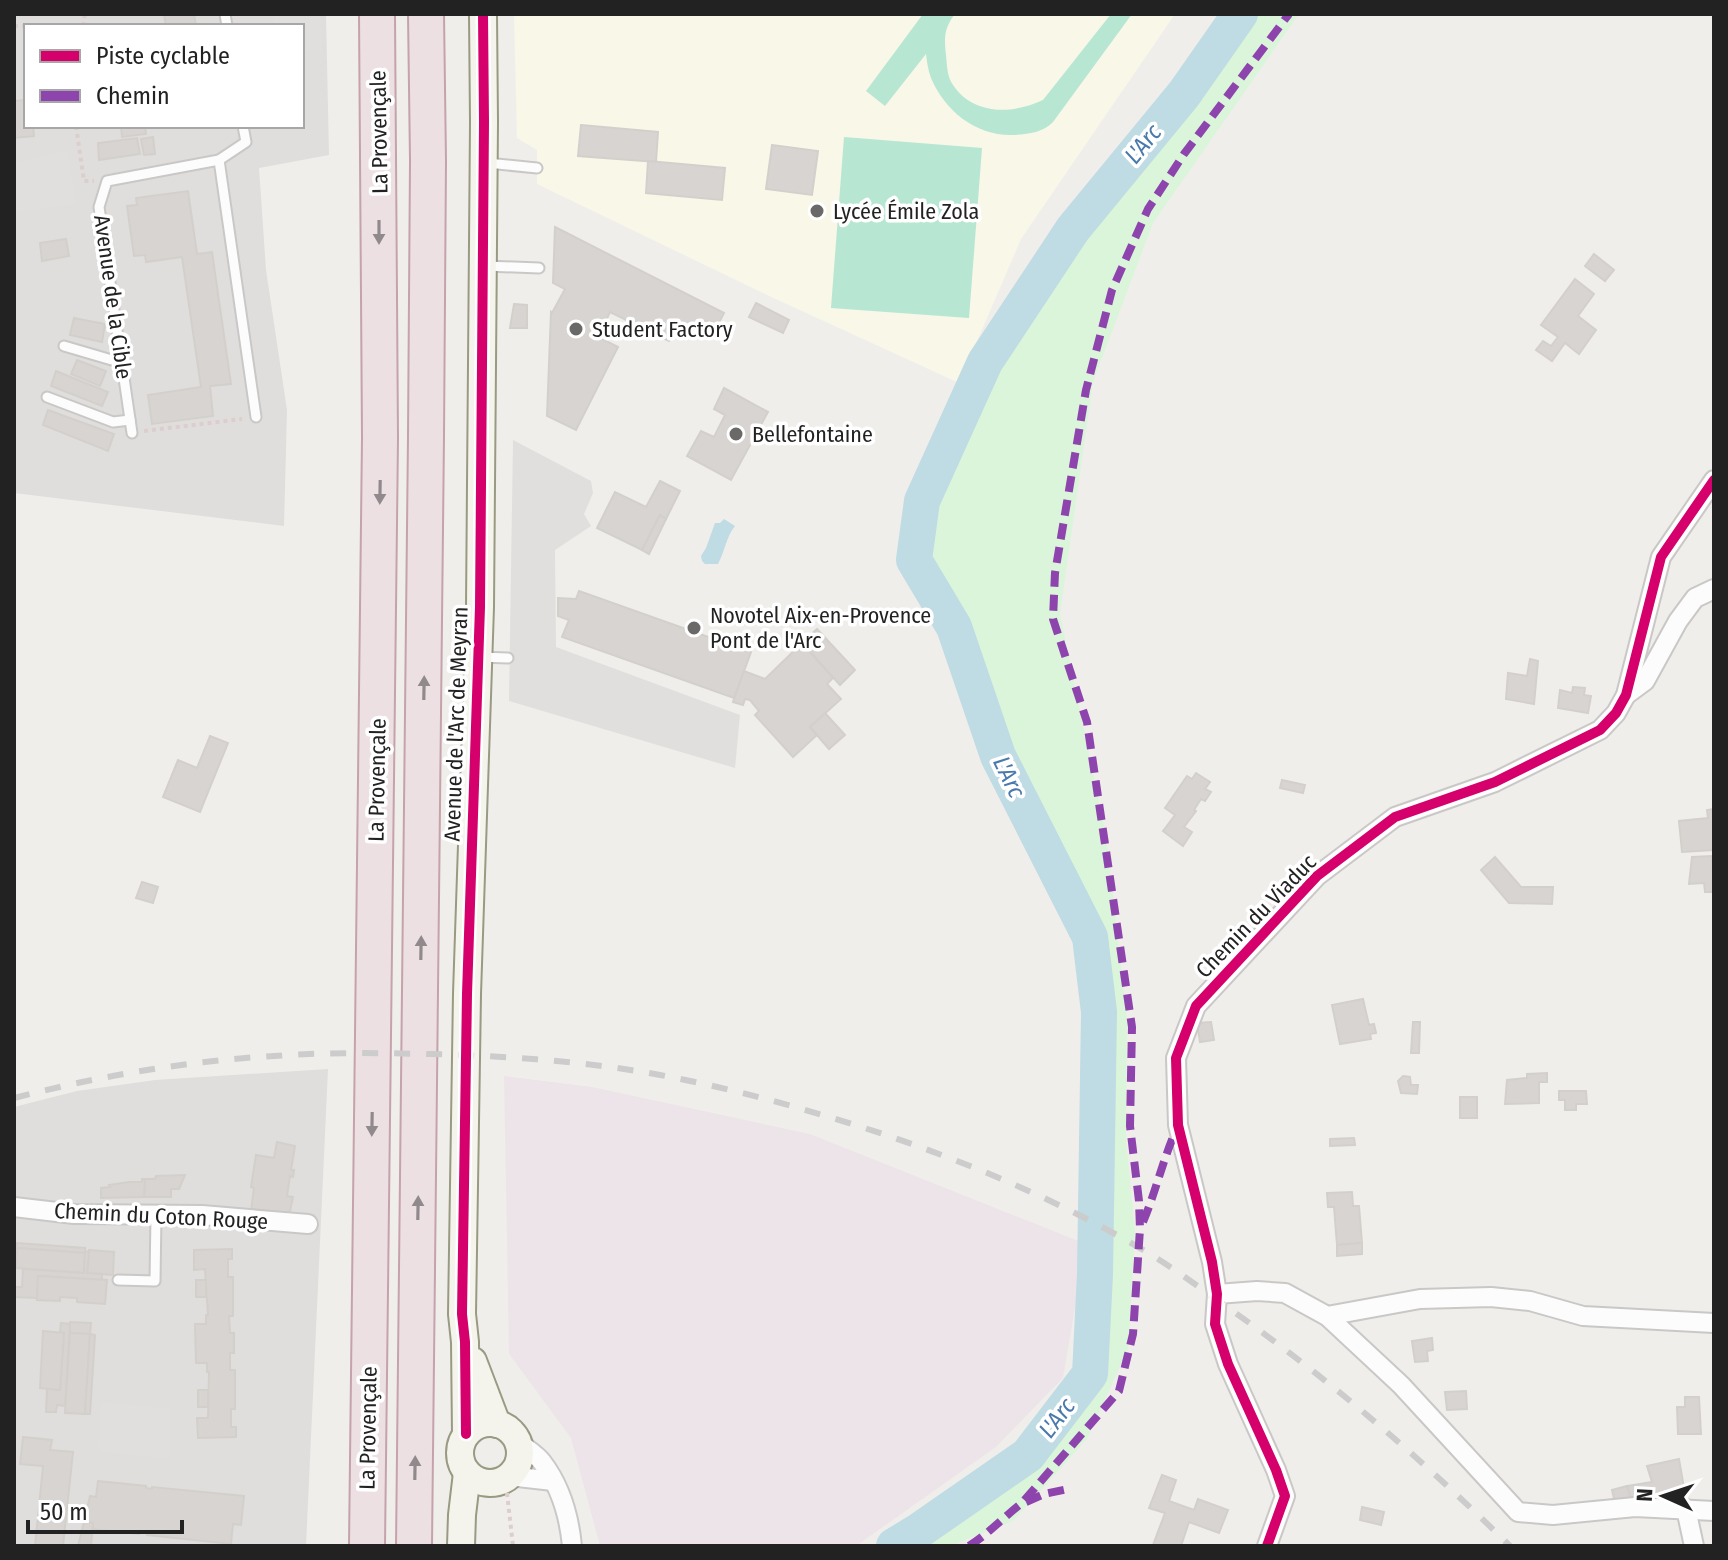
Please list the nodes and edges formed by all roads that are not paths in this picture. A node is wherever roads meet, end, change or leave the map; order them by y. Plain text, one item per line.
1 (377, 14) edge
2 (426, 14) edge
3 (483, 14) edge
4 (243, 128) edge
5 (219, 160) junction
6 (484, 162) junction
7 (537, 168) dead end
8 (483, 266) junction
9 (539, 268) dead end
10 (64, 346) dead end
11 (122, 363) junction
12 (47, 397) dead end
13 (256, 417) road end
14 (130, 420) junction
15 (132, 433) road end
16 (1714, 480) edge
17 (1714, 589) edge
18 (479, 657) junction
19 (508, 658) dead end
20 (1626, 695) junction
21 (14, 1207) edge
22 (156, 1215) junction
23 (308, 1224) dead end
24 (118, 1280) dead end
25 (1217, 1294) junction
26 (1327, 1316) junction
27 (1714, 1323) edge
28 (465, 1342) junction
29 (497, 1424) junction
30 (466, 1434) junction
31 (517, 1441) junction
32 (467, 1473) junction
33 (503, 1479) junction
34 (553, 1481) junction
35 (1686, 1509) junction
36 (1714, 1511) edge
37 (462, 1515) junction
38 (367, 1546) edge
39 (414, 1546) edge
40 (461, 1546) edge
41 (572, 1546) edge
42 (1267, 1546) edge
43 (1694, 1546) edge

1 -> 38 highway, La Provençale
39 -> 2 highway, La Provençale
3 - 6 main road, Avenue de l'Arc de Meyran
4 - 5 lane
5 - 11 lane, Avenue de la Cible
5 - 13 lane
6 - 7 lane
6 - 8 main road, Avenue de l'Arc de Meyran
8 - 9 lane
8 - 18 main road, Avenue de l'Arc de Meyran
10 - 11 lane
11 - 14 lane, Avenue de la Cible
12 - 14 lane
14 - 15 lane, Avenue de la Cible
16 - 20 street, Chemin du Viaduc
17 - 20 street
18 - 19 lane
18 - 28 main road, Avenue de l'Arc de Meyran
20 - 25 street, Chemin du Viaduc
21 - 22 street, Chemin du Coton Rouge
22 - 23 street, Chemin du Coton Rouge
22 - 24 lane
25 - 26 street
25 - 42 street, Chemin du Viaduc
26 - 27 street
26 - 35 street
28 - 29 main road, Avenue de l'Arc de Meyran
28 - 30 main road, Avenue de l'Arc de Meyran
29 - 30 main road
29 - 31 main road
30 - 32 main road
31 - 33 main road
31 - 34 street
32 - 33 main road
32 - 37 main road
33 - 34 street
33 - 37 main road
34 - 41 street
35 - 36 street
35 - 43 street
37 - 40 main road

